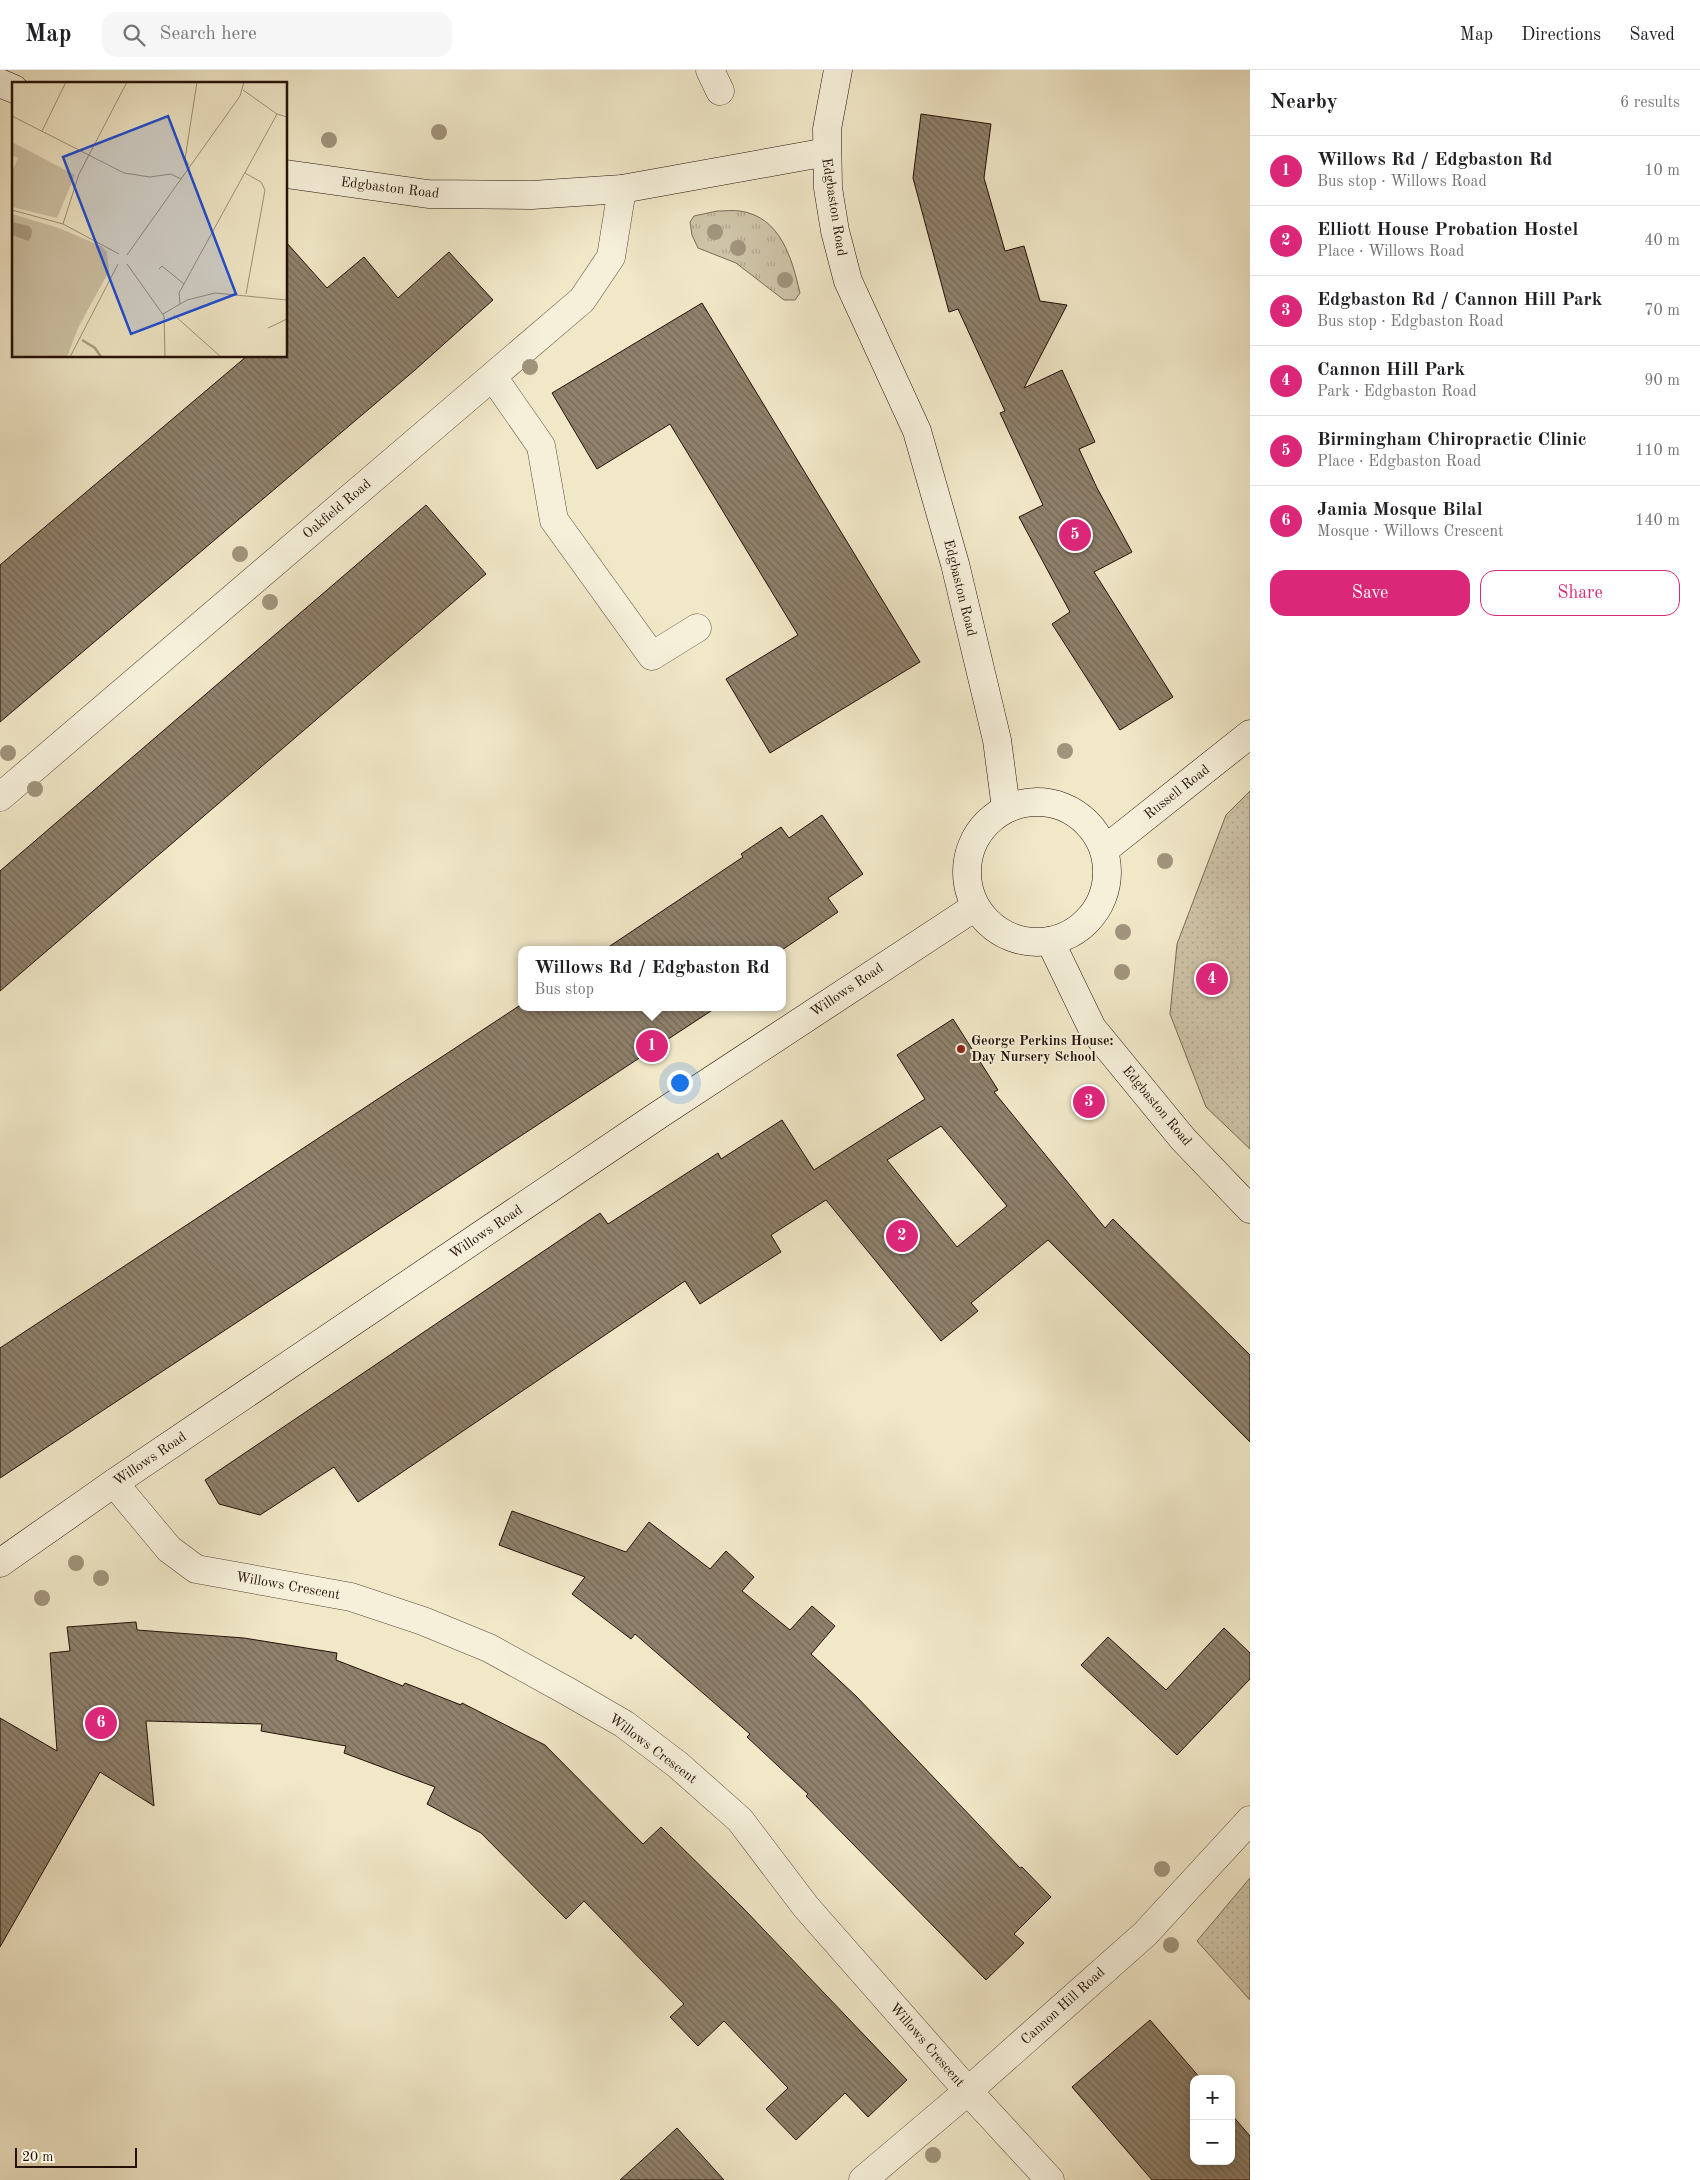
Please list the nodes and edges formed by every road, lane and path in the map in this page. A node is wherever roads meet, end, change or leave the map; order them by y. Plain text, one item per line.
1 (838, 70) edge
2 (0, 83) edge
3 (12, 88) edge
4 (827, 152) junction
5 (288, 174) edge
6 (622, 189) junction
7 (493, 377) junction
8 (697, 628) dead end
9 (1250, 734) edge
10 (0, 797) edge
11 (1006, 808) junction
12 (1104, 850) junction
13 (975, 907) junction
14 (1050, 942) junction
15 (1250, 1209) edge
16 (114, 1483) junction
17 (0, 1563) edge
18 (1250, 1820) edge
19 (968, 2091) junction
20 (863, 2180) edge
21 (1050, 2180) edge

1 - 4 street
2 - 3 street
4 - 6 street, Edgbaston Road
4 - 11 street, Edgbaston Road
5 - 6 street, Edgbaston Road
6 - 7 street, Oakfield Road
7 - 8 street
7 - 10 street, Oakfield Road
9 - 12 street, Russell Road
11 - 12 street
11 - 13 street
12 - 14 street
13 - 14 street
13 - 16 street, Willows Road
14 - 15 street, Edgbaston Road
16 - 17 street, Willows Road
16 - 19 street, Willows Crescent
18 - 19 street, Cannon Hill Road
19 - 20 street, Cannon Hill Road
19 - 21 street, Willows Crescent

